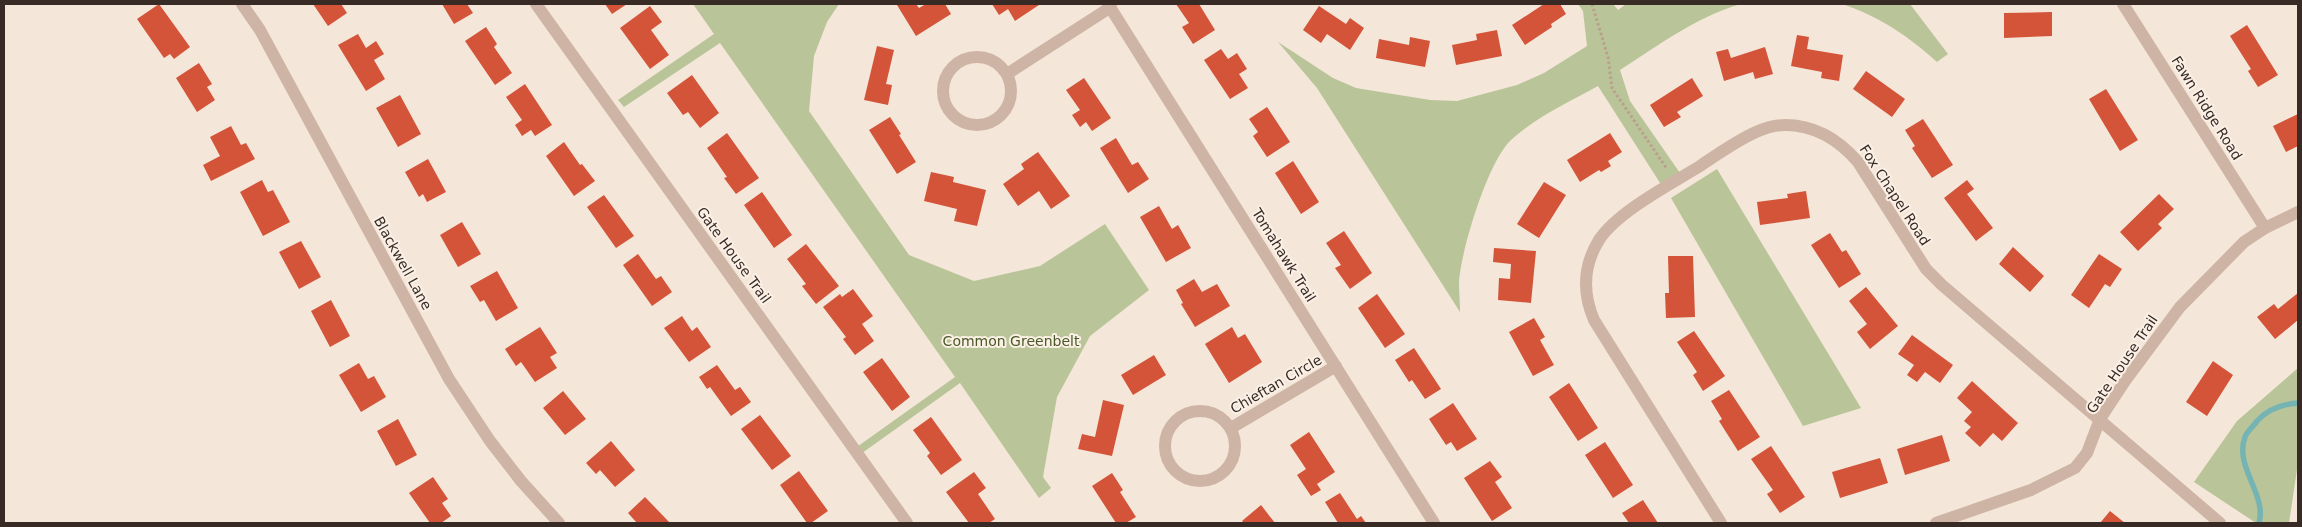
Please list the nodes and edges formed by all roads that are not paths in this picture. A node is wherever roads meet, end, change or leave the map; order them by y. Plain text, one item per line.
1 (242, 4) edge
2 (536, 4) edge
3 (2123, 4) edge
4 (1109, 6) edge
5 (1007, 74) junction
6 (2298, 212) edge
7 (2264, 228) junction
8 (1336, 366) junction
9 (2100, 419) junction
10 (1231, 428) junction
11 (559, 523) edge
12 (907, 523) edge
13 (1434, 523) edge
14 (1721, 523) edge
15 (1936, 523) edge
16 (2220, 523) edge

1 - 11 street, Blackwell Lane
2 - 12 street, Gate House Trail
3 - 7 street, Fawn Ridge Road
4 - 5 street
4 - 8 street, Tomahawk Trail
5 - 5 street
6 - 7 street, Gate House Trail
7 - 9 street, Gate House Trail
8 - 10 street, Chieftan Circle
8 - 13 street, Tomahawk Trail
9 - 14 street, Fox Chapel Road
9 - 15 street, Gate House Trail
9 - 16 street, Fox Chapel Road
10 - 10 street, Chieftan Circle

